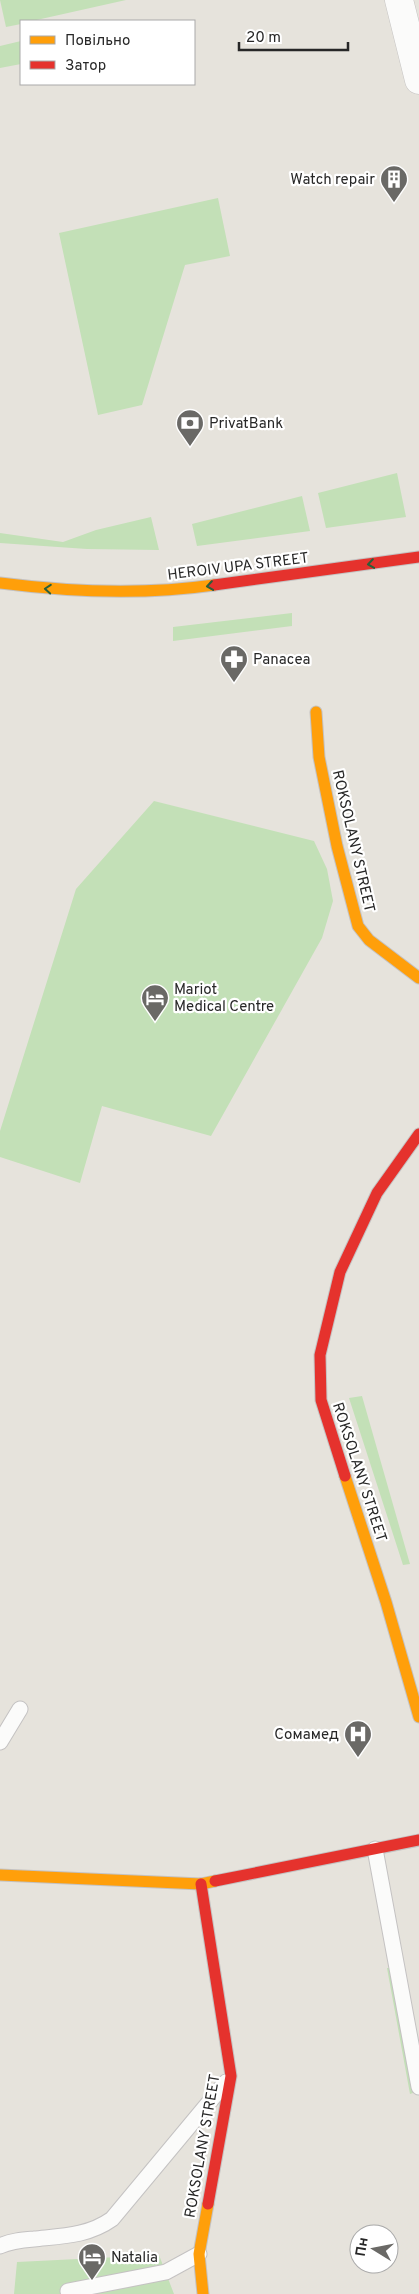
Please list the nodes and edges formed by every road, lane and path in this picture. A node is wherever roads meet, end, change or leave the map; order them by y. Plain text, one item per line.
1 (399, 0) edge
2 (419, 80) edge
3 (419, 557) edge
4 (0, 583) edge
5 (316, 712) dead end
6 (419, 978) edge
7 (419, 1134) edge
8 (20, 1709) dead end
9 (419, 1717) edge
10 (0, 1742) edge
11 (419, 1840) edge
12 (375, 1850) junction
13 (0, 1875) edge
14 (202, 1884) junction
15 (232, 2076) junction
16 (419, 2088) edge
17 (0, 2246) edge
18 (199, 2254) junction
19 (68, 2291) dead end
20 (203, 2294) edge

1 - 2 street
3 -> 4 street, HEROIV UPA STREET
5 - 6 street, ROKSOLANY STREET
7 - 9 street, ROKSOLANY STREET
8 - 10 lane
11 - 12 street
12 - 14 street
12 - 16 lane
13 - 14 street
14 - 15 street, ROKSOLANY STREET
15 - 17 lane
15 - 18 street, ROKSOLANY STREET
18 - 19 lane
18 - 20 street, ROKSOLANY STREET

